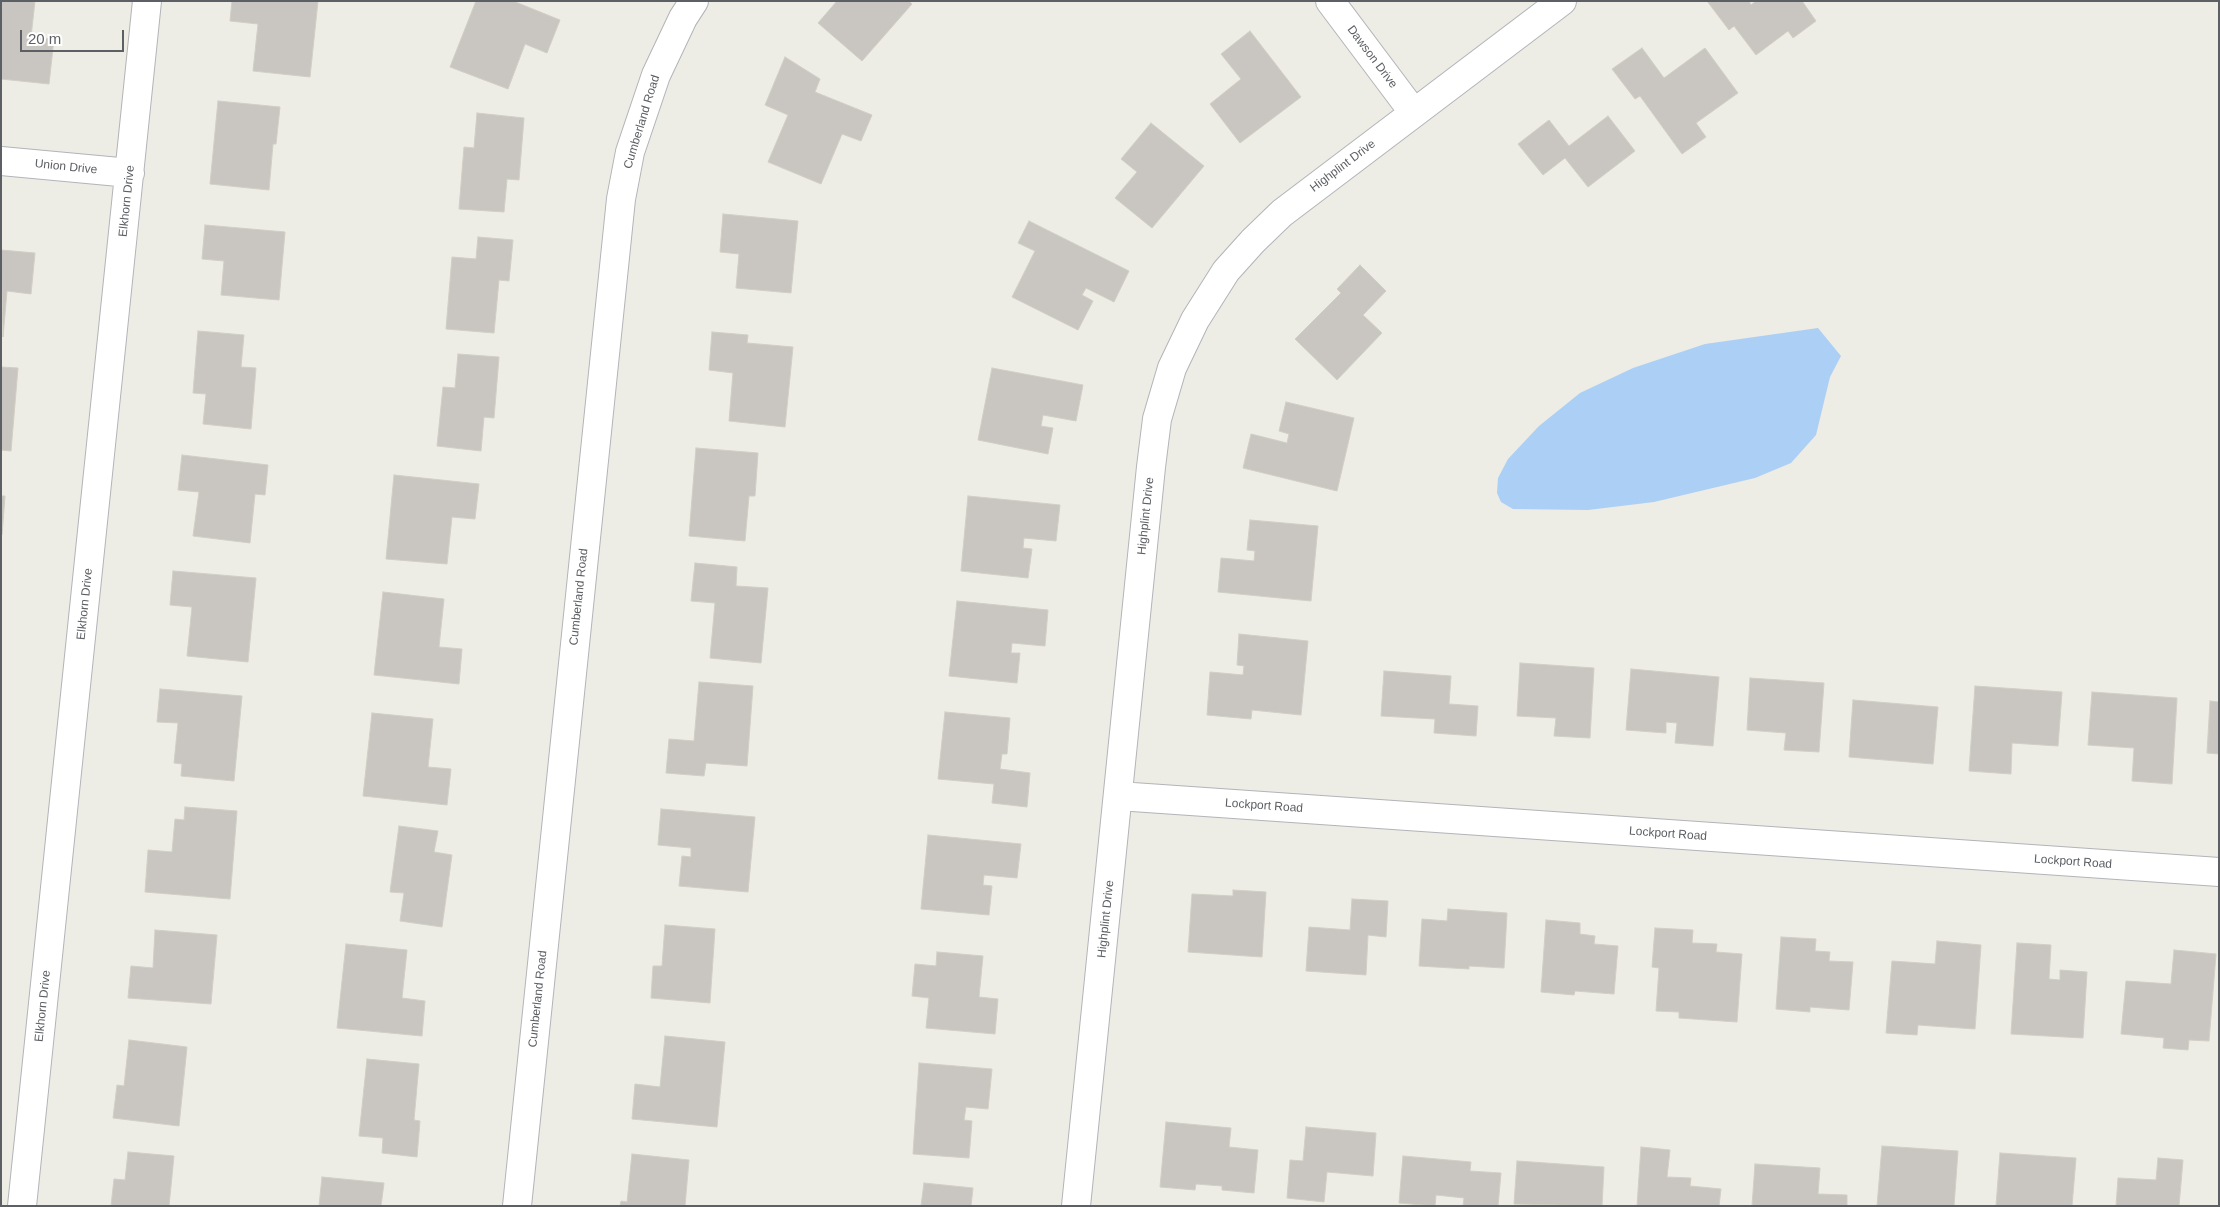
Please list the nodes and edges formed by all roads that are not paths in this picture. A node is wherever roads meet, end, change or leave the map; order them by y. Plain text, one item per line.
1 (147, 1) edge
2 (694, 1) edge
3 (1330, 1) edge
4 (1562, 1) edge
5 (1414, 112) junction
6 (1, 160) edge
7 (130, 173) junction
8 (1118, 796) junction
9 (2219, 872) edge
10 (22, 1206) edge
11 (517, 1206) edge
12 (1076, 1206) edge

1 - 7 street, Elkhorn Drive
2 - 11 street, Cumberland Road
3 - 5 street, Dawson Drive
4 - 5 street, Highplint Drive
5 - 8 street, Highplint Drive
6 - 7 street, Union Drive
7 - 10 street, Elkhorn Drive
8 - 9 street, Lockport Road
8 - 12 street, Highplint Drive

